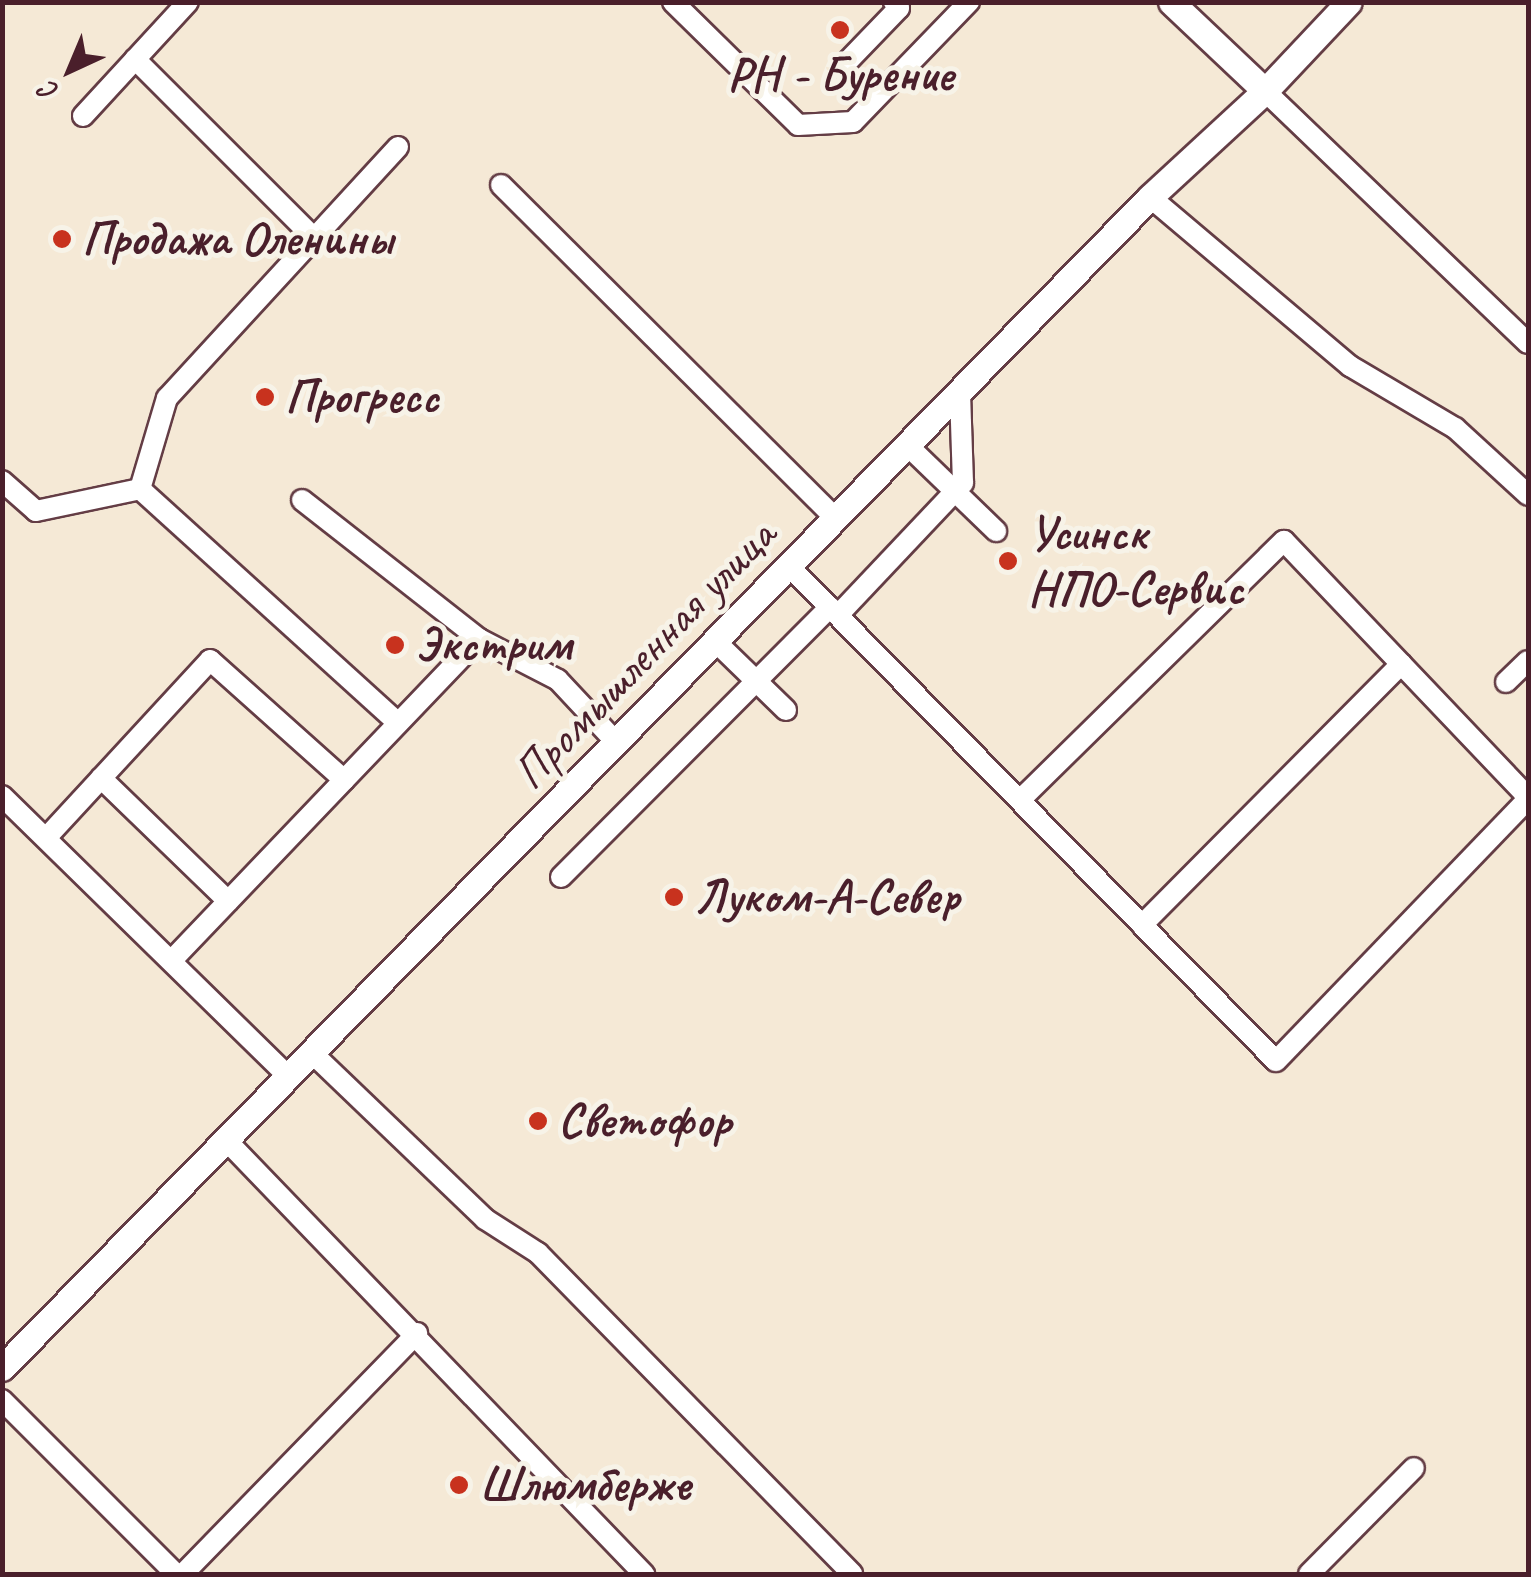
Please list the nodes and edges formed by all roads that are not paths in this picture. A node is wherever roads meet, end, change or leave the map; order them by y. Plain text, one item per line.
1 (188, 2) edge
2 (672, 2) edge
3 (894, 2) edge
4 (969, 2) edge
5 (1172, 2) edge
6 (1349, 2) edge
7 (135, 59) junction
8 (848, 62) dead end
9 (1266, 91) junction
10 (83, 116) dead end
11 (398, 147) dead end
12 (500, 185) dead end
13 (1150, 197) junction
14 (314, 238) junction
15 (1528, 343) edge
16 (960, 392) junction
17 (908, 446) junction
18 (2, 481) edge
19 (140, 488) junction
20 (956, 491) junction
21 (1528, 495) edge
22 (302, 500) dead end
23 (836, 519) junction
24 (996, 531) dead end
25 (789, 566) junction
26 (834, 611) junction
27 (479, 639) junction
28 (715, 641) junction
29 (1528, 660) edge
30 (1401, 664) junction
31 (757, 682) junction
32 (1506, 682) dead end
33 (786, 710) dead end
34 (398, 724) junction
35 (616, 742) junction
36 (102, 778) junction
37 (344, 780) junction
38 (2, 796) edge
39 (1528, 798) edge
40 (1020, 800) junction
41 (46, 838) junction
42 (562, 877) dead end
43 (228, 901) junction
44 (1142, 925) junction
45 (173, 959) junction
46 (312, 1053) junction
47 (288, 1076) junction
48 (226, 1140) junction
49 (417, 1333) junction
50 (2, 1368) edge
51 (2, 1400) edge
52 (1414, 1468) dead end
53 (179, 1574) edge
54 (644, 1574) edge
55 (852, 1574) edge
56 (1310, 1574) edge

1 - 7 street
2 - 4 street
3 - 8 street
5 - 9 main road
6 - 9 main road, Промышленная улица
7 - 10 street
7 - 14 street
9 - 13 main road, Промышленная улица
9 - 15 street
11 - 14 street
12 - 23 street
13 - 16 main road, Промышленная улица
13 - 21 street
14 - 19 street
16 - 17 main road, Промышленная улица
16 - 20 street
17 - 20 street
17 - 23 main road, Промышленная улица
18 - 19 street
19 - 34 street
20 - 24 street
20 - 26 street
22 - 27 street
23 - 25 main road, Промышленная улица
25 - 26 street
25 - 28 main road, Промышленная улица
26 - 31 street
26 - 40 street
27 - 34 street
27 - 35 street
28 - 31 street
28 - 35 main road, Промышленная улица
29 - 32 street
30 - 39 street
30 - 40 street
30 - 44 street
31 - 33 street
31 - 42 street
34 - 37 street
35 - 46 main road, Промышленная улица
36 - 37 street
36 - 41 street
36 - 43 street
37 - 43 street
38 - 41 street
39 - 44 street
40 - 44 street
41 - 45 street
43 - 45 street
45 - 47 street
46 - 47 main road, Промышленная улица
46 - 55 street
47 - 48 main road, Промышленная улица
48 - 49 street
48 - 50 main road, Промышленная улица
49 - 53 street
49 - 54 street
51 - 53 street
52 - 56 street

